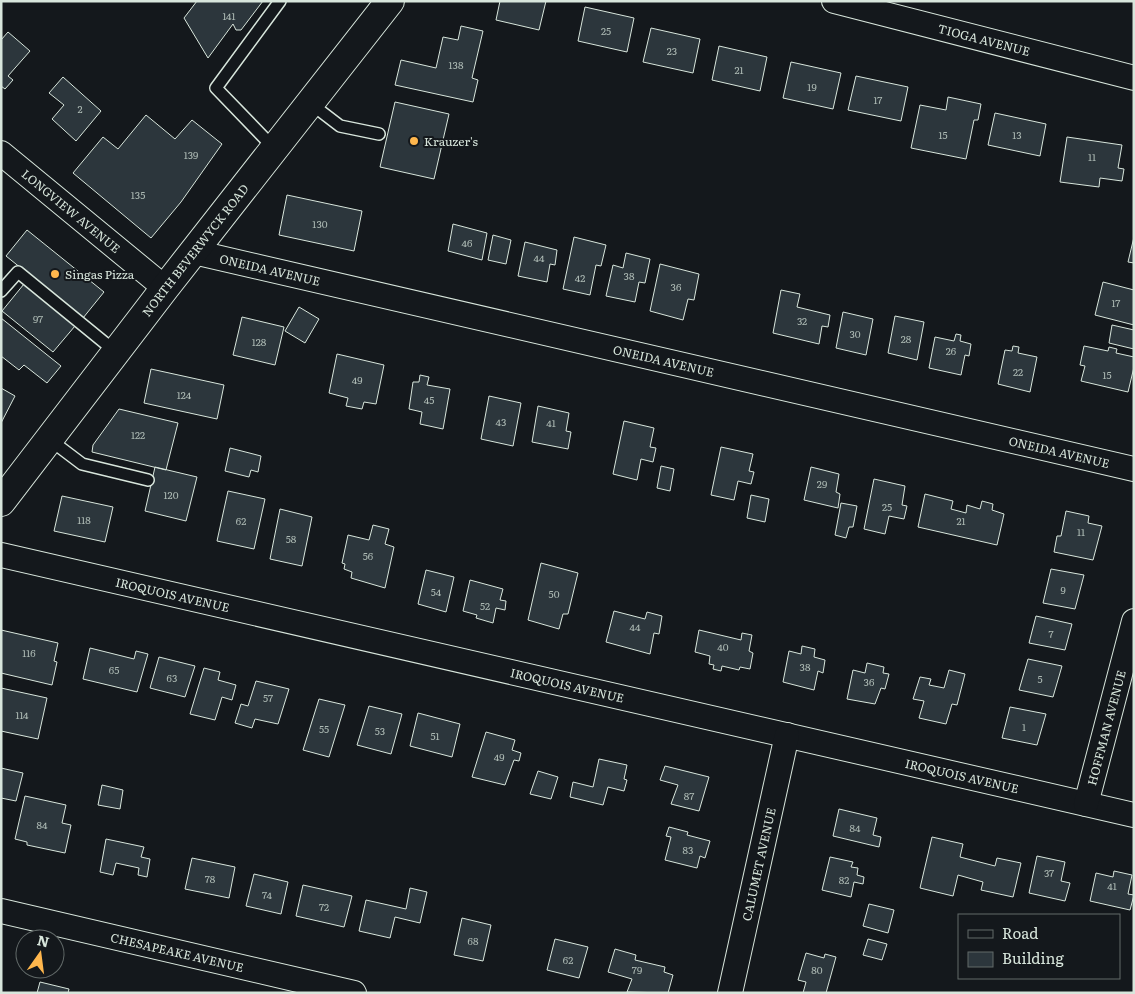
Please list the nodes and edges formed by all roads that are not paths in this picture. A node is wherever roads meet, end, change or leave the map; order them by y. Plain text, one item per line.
1 (280, 1) edge
2 (834, 1) edge
3 (383, 6) edge
4 (1134, 78) edge
5 (310, 103) junction
6 (379, 134) dead end
7 (274, 148) junction
8 (1, 153) edge
9 (194, 252) junction
10 (165, 288) junction
11 (1, 291) edge
12 (116, 352) junction
13 (49, 439) junction
14 (1134, 469) edge
15 (148, 480) dead end
16 (1, 502) edge
17 (1, 555) edge
18 (1134, 622) edge
19 (787, 736) junction
20 (1086, 804) junction
21 (1134, 815) edge
22 (1, 911) edge
23 (354, 993) edge
24 (730, 993) edge

1 - 7 lane
2 - 4 street, TIOGA AVENUE
3 - 5 street, NORTH BEVERWYCK ROAD
5 - 6 lane
5 - 7 street, NORTH BEVERWYCK ROAD
7 - 9 street, NORTH BEVERWYCK ROAD
8 - 10 street, LONGVIEW AVENUE
9 - 10 street, NORTH BEVERWYCK ROAD
9 - 14 street, ONEIDA AVENUE
10 - 12 street, NORTH BEVERWYCK ROAD
11 - 12 lane
12 - 13 street, NORTH BEVERWYCK ROAD
13 - 15 lane
13 - 16 street, NORTH BEVERWYCK ROAD
17 - 19 street, IROQUOIS AVENUE
18 - 20 street, HOFFMAN AVENUE
19 - 20 street, IROQUOIS AVENUE
19 - 24 street, CALUMET AVENUE
20 - 21 street, IROQUOIS AVENUE
22 - 23 street, CHESAPEAKE AVENUE

